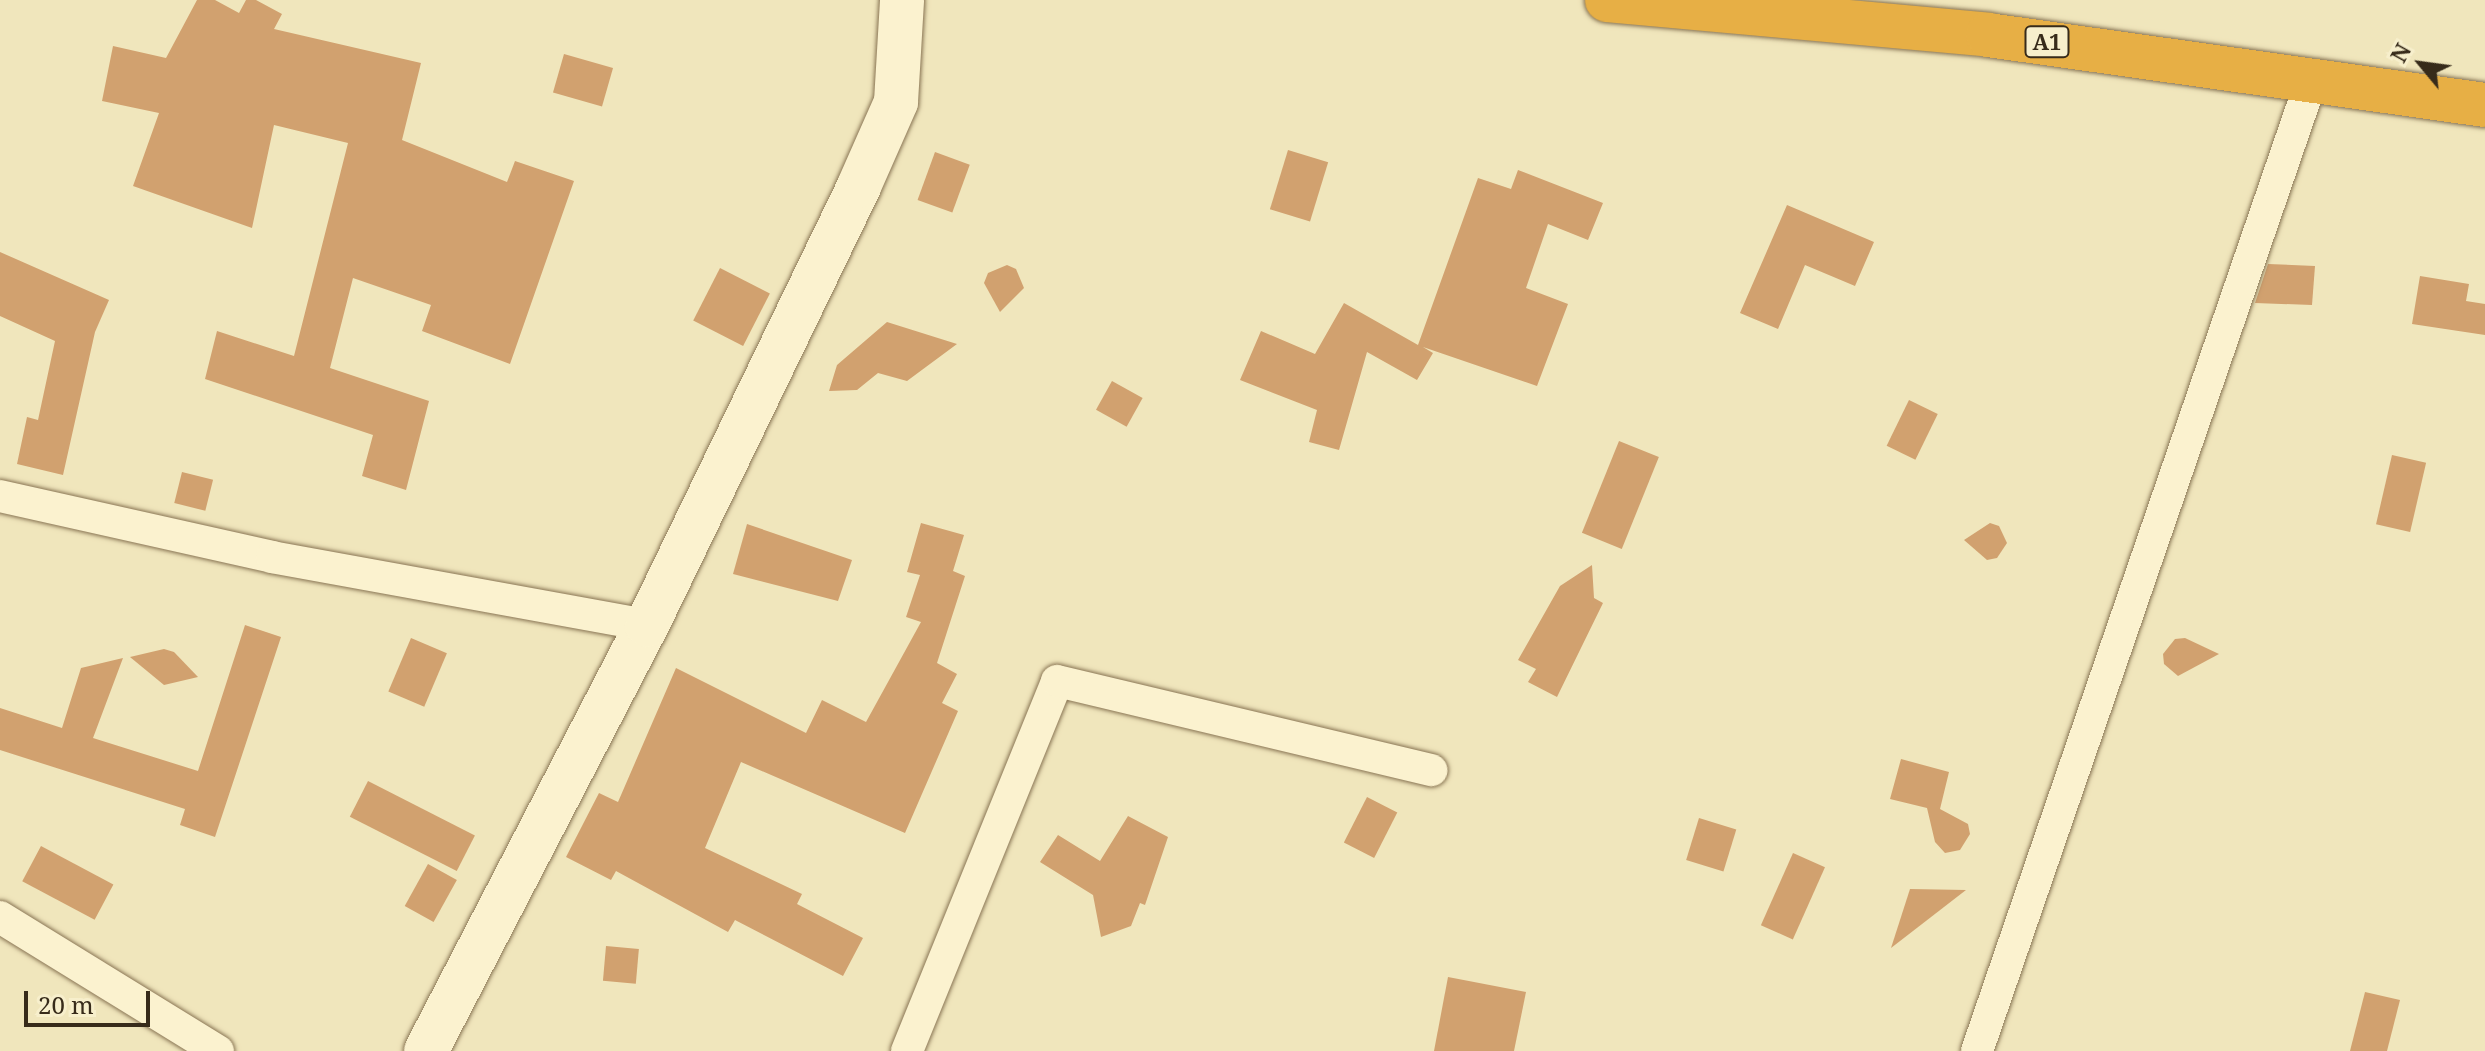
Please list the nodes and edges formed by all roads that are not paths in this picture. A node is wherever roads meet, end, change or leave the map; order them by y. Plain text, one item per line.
1 (902, 0) edge
2 (1607, 0) edge
3 (2313, 76) junction
4 (2485, 105) edge
5 (0, 496) edge
6 (647, 625) junction
7 (1432, 770) dead end
8 (0, 917) edge
9 (218, 1051) edge
10 (426, 1051) edge
11 (907, 1051) edge
12 (1977, 1051) edge

1 - 6 street
2 - 3 highway, A1
3 - 4 highway, A1
3 - 12 street
5 - 6 street
6 - 10 street
7 - 11 street
8 - 9 street

